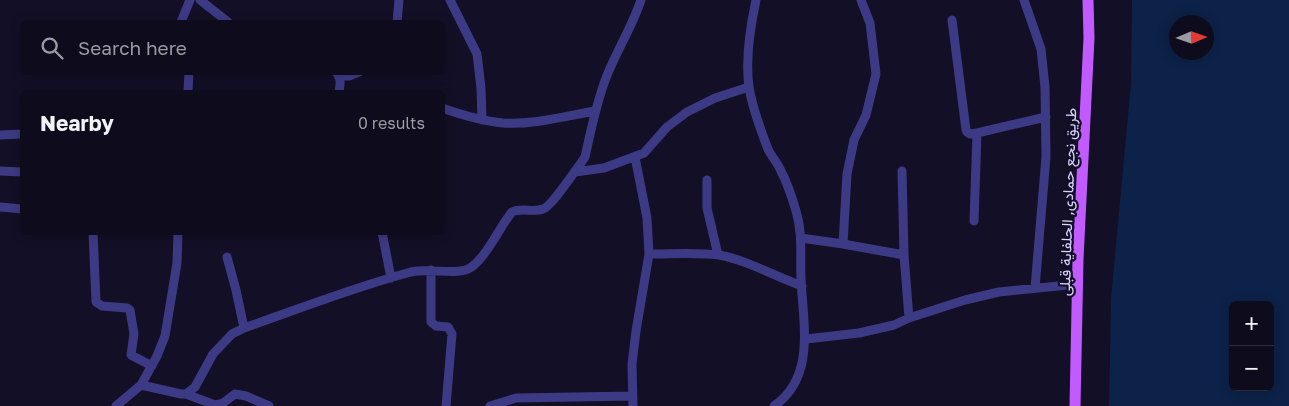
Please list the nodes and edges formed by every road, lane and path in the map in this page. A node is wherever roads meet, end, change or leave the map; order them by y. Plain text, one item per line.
1 (190, 0) edge
2 (200, 0) edge
3 (399, 0) edge
4 (450, 0) edge
5 (640, 0) edge
6 (756, 0) edge
7 (861, 0) edge
8 (1024, 0) edge
9 (1088, 0) edge
10 (182, 20) edge
11 (225, 20) edge
12 (397, 20) edge
13 (952, 20) dead end
14 (189, 75) edge
15 (338, 75) edge
16 (749, 87) junction
17 (188, 90) edge
18 (339, 90) edge
19 (445, 109) edge
20 (595, 111) junction
21 (1046, 117) junction
22 (482, 120) junction
23 (977, 133) junction
24 (20, 134) edge
25 (0, 135) edge
26 (635, 157) junction
27 (0, 171) edge
28 (902, 171) dead end
29 (20, 172) edge
30 (575, 172) junction
31 (707, 180) dead end
32 (0, 207) edge
33 (20, 209) edge
34 (974, 221) dead end
35 (93, 235) edge
36 (178, 235) edge
37 (383, 235) edge
38 (802, 238) junction
39 (843, 244) junction
40 (649, 254) junction
41 (718, 255) junction
42 (904, 255) junction
43 (227, 257) dead end
44 (431, 270) junction
45 (391, 278) junction
46 (1078, 284) junction
47 (802, 286) junction
48 (1035, 288) junction
49 (908, 318) junction
50 (244, 328) junction
51 (806, 338) junction
52 (152, 366) junction
53 (141, 386) junction
54 (186, 394) junction
55 (633, 401) edge
56 (116, 406) edge
57 (269, 406) edge
58 (446, 406) edge
59 (490, 406) edge
60 (774, 406) edge
61 (1075, 406) edge

1 - 10 street
2 - 11 street
3 - 12 street
4 - 22 street
5 - 20 street
6 - 16 street
7 - 39 street
8 - 21 street
9 - 46 main road, طريق نجع حمادى, الحلفاية قبلى
13 - 23 street
14 - 17 street
15 - 18 street
16 - 26 street
16 - 38 street
19 - 22 street
20 - 22 street
20 - 30 street
21 - 23 street
21 - 48 street
23 - 34 street
24 - 25 street
26 - 30 street
26 - 40 street
27 - 29 street
28 - 42 street
30 - 44 street
31 - 41 street
32 - 33 street
35 - 52 street
36 - 52 street
37 - 45 street
38 - 39 street
38 - 47 street
39 - 42 street
40 - 41 street
40 - 55 street
41 - 47 street
42 - 49 street
43 - 50 street
44 - 45 street
44 - 58 street
45 - 50 street
46 - 48 street
46 - 61 main road, طريق نجع حمادى, الحلفاية قبلى
47 - 51 street
48 - 49 street
49 - 51 street
50 - 54 street
51 - 60 street
52 - 53 street
53 - 54 street
53 - 56 street
54 - 57 street
55 - 59 street

